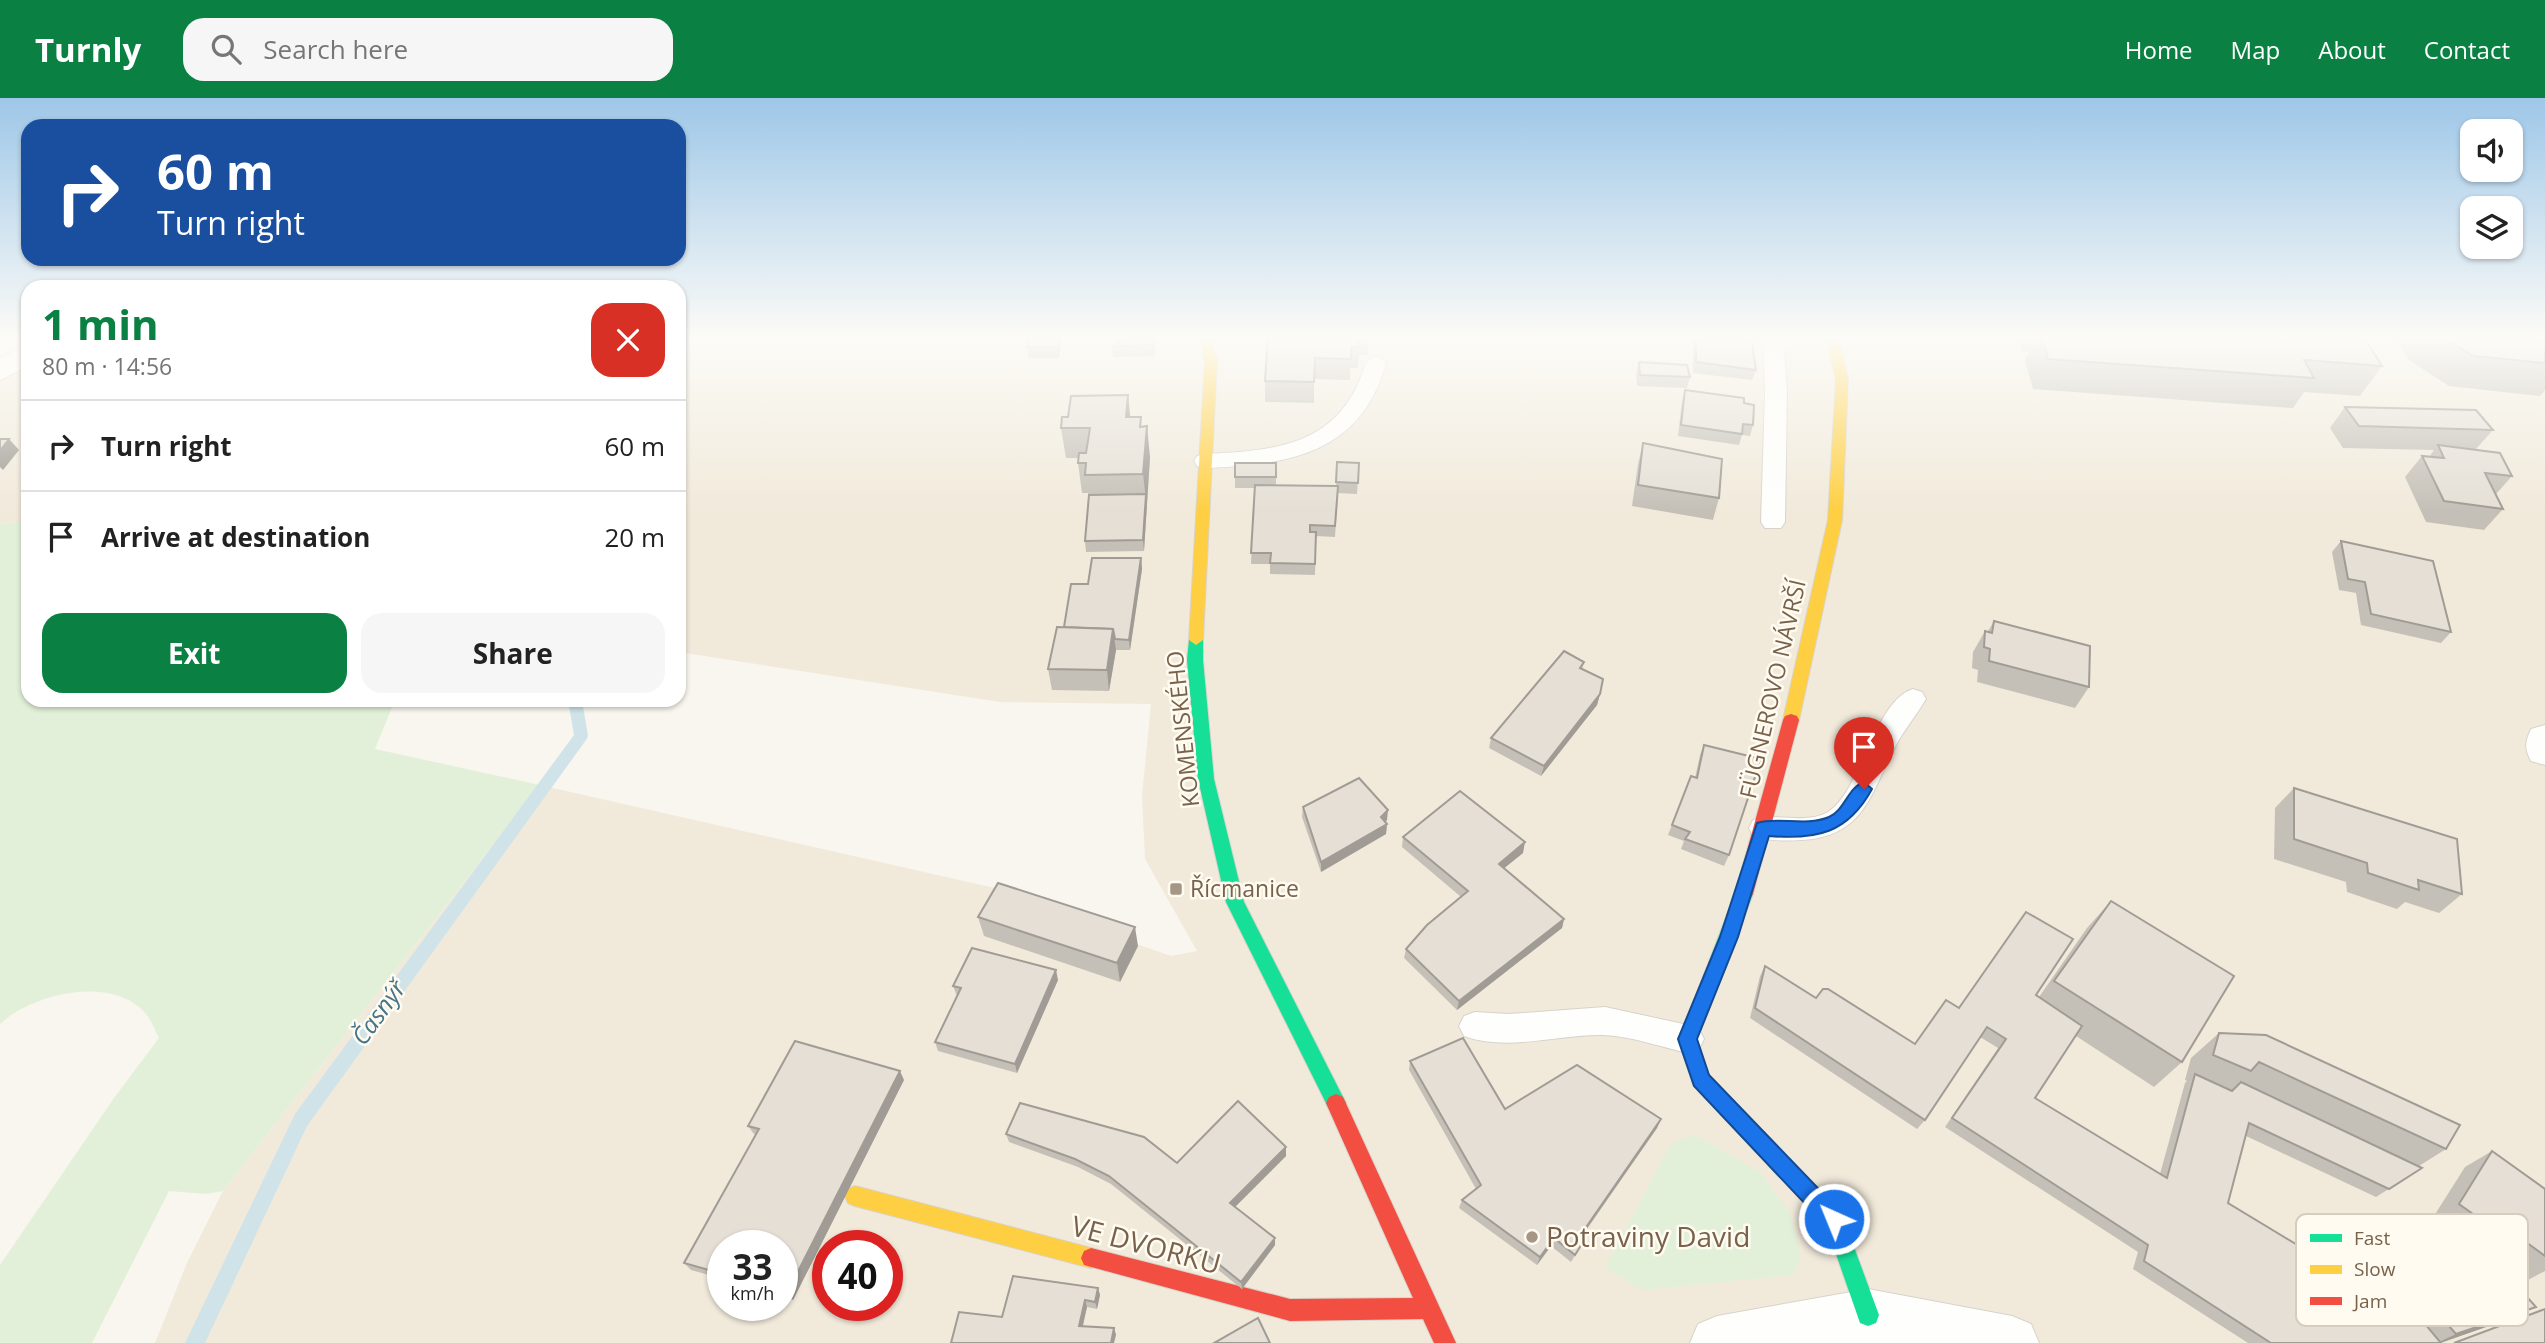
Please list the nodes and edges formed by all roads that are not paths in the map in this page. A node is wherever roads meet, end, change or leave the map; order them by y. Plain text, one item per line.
1 (1209, 395) edge
2 (1363, 395) edge
3 (1776, 395) edge
4 (1841, 395) edge
5 (1205, 461) junction
6 (1773, 522) dead end
7 (1913, 699) dead end
8 (2545, 740) edge
9 (2545, 750) edge
10 (1763, 828) junction
11 (1475, 1026) dead end
12 (1688, 1039) junction
13 (855, 1196) dead end
14 (1429, 1308) junction
15 (1868, 1315) junction
16 (1445, 1343) edge
17 (1717, 1343) edge
18 (2012, 1343) edge

1 - 5 street, KOMENSKÉHO
2 - 5 lane
3 - 6 lane
4 - 10 street, FÜGNEROVO NÁVRŠÍ
5 - 14 street, KOMENSKÉHO
7 - 10 lane
8 - 9 street
10 - 12 street, FÜGNEROVO NÁVRŠÍ
11 - 12 lane
12 - 15 street
13 - 14 street, VE DVORKU
14 - 16 street, KOMENSKÉHO
15 - 17 street
15 - 18 street

